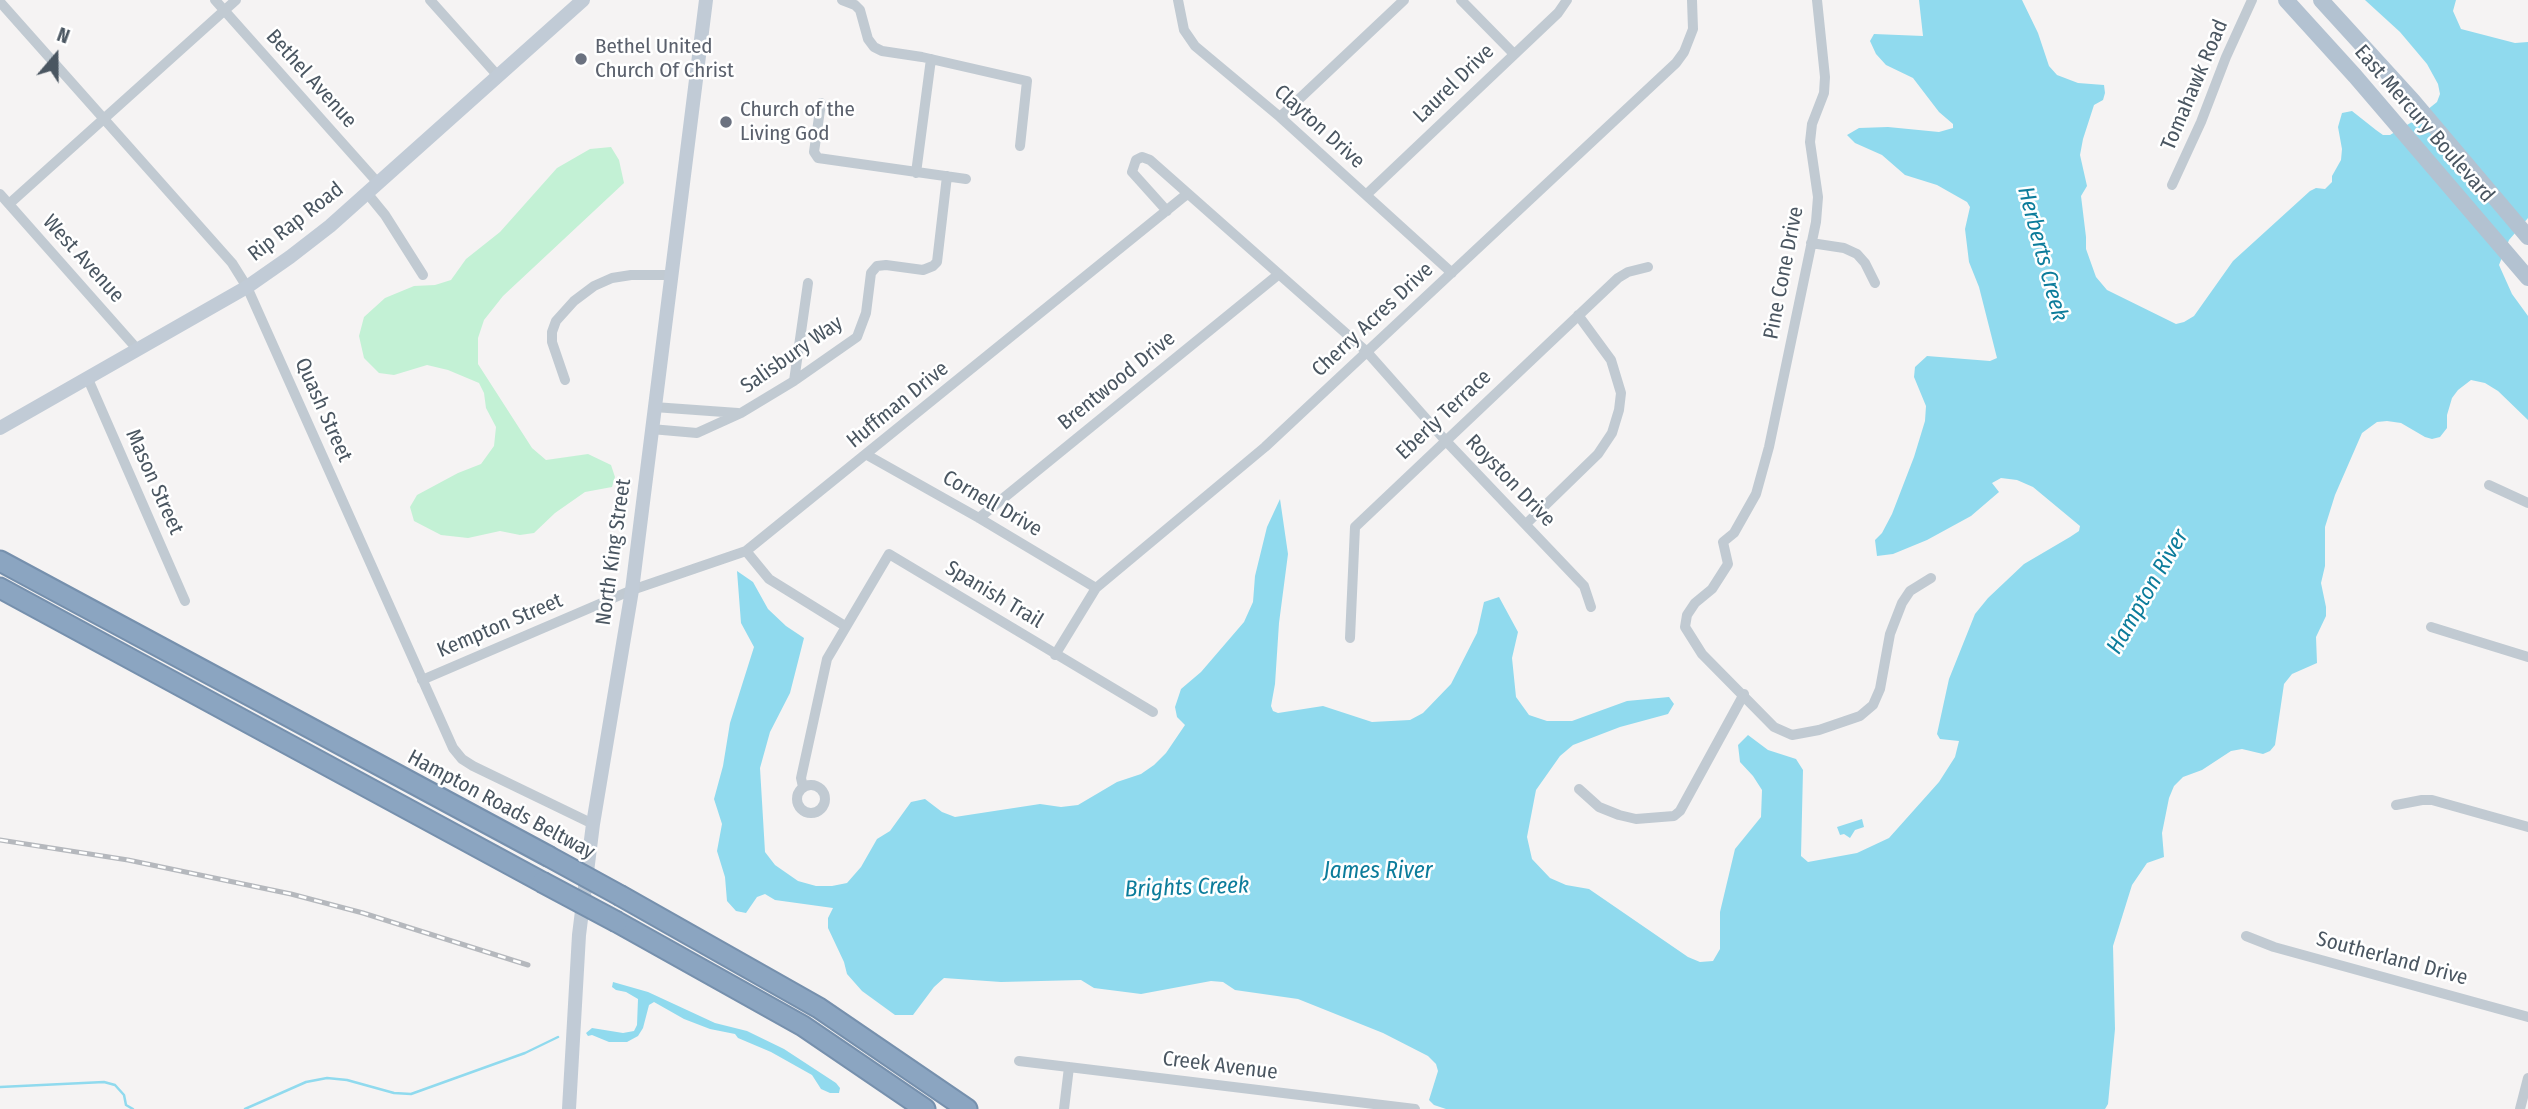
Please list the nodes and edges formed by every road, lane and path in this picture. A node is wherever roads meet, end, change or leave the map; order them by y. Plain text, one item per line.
1 (215, 0) edge
2 (236, 0) edge
3 (430, 0) edge
4 (583, 0) edge
5 (706, 0) edge
6 (842, 0) edge
7 (1178, 0) edge
8 (1404, 0) edge
9 (1461, 0) edge
10 (1567, 0) edge
11 (1692, 0) edge
12 (1817, 0) edge
13 (2252, 0) edge
14 (2286, 0) edge
15 (2321, 0) edge
16 (0, 2) edge
17 (224, 11) junction
18 (1513, 53) junction
19 (930, 59) junction
20 (498, 76) junction
21 (821, 103) dead end
22 (1280, 117) junction
23 (104, 119) junction
24 (1020, 146) dead end
25 (916, 173) junction
26 (947, 176) junction
27 (966, 179) dead end
28 (2172, 185) dead end
29 (373, 188) junction
30 (0, 194) edge
31 (1187, 194) junction
32 (1366, 195) junction
33 (9, 204) junction
34 (1167, 211) junction
35 (2528, 237) edge
36 (1811, 243) junction
37 (1648, 267) dead end
38 (1279, 274) junction
39 (1452, 274) junction
40 (423, 275) dead end
41 (671, 275) junction
42 (2525, 275) edge
43 (808, 283) dead end
44 (1875, 283) dead end
45 (247, 287) junction
46 (1578, 315) junction
47 (138, 350) junction
48 (1367, 352) junction
49 (88, 379) junction
50 (565, 380) dead end
51 (794, 381) junction
52 (654, 407) junction
53 (740, 413) junction
54 (0, 428) edge
55 (651, 429) junction
56 (1446, 440) junction
57 (867, 455) junction
58 (2489, 485) dead end
59 (2528, 503) edge
60 (979, 518) junction
61 (1525, 524) junction
62 (746, 551) junction
63 (0, 561) edge
64 (1931, 578) dead end
65 (0, 588) edge
66 (1096, 588) junction
67 (632, 590) junction
68 (184, 601) dead end
69 (1591, 607) dead end
70 (845, 626) junction
71 (2431, 627) dead end
72 (1350, 638) dead end
73 (1055, 655) junction
74 (2528, 657) edge
75 (422, 680) junction
76 (1744, 694) junction
77 (1153, 712) dead end
78 (803, 787) dead end
79 (1578, 789) dead end
80 (2396, 805) dead end
81 (593, 824) junction
82 (2528, 827) edge
83 (2246, 936) dead end
84 (2528, 1017) edge
85 (1019, 1060) dead end
86 (1069, 1067) junction
87 (2528, 1078) edge
88 (1296, 1095) junction
89 (569, 1109) edge
90 (925, 1109) edge
91 (967, 1109) edge
92 (1064, 1109) edge
93 (1294, 1109) edge
94 (1415, 1109) edge
95 (2520, 1109) edge

1 - 17 street, Bethel Avenue
2 - 17 street
3 - 20 street
4 - 20 main road, Rip Rap Road
5 - 41 main road, North King Street
6 - 19 street
7 - 22 street, Clayton Drive
8 - 22 street
9 - 18 street
10 - 18 street, Laurel Drive
11 - 39 street, Cherry Acres Drive
12 - 36 street, Pine Cone Drive
13 - 28 street, Tomahawk Road
14 - 42 main road, East Mercury Boulevard
15 - 35 main road, East Mercury Boulevard
16 - 23 street, Quash Street
17 - 23 street
17 - 29 street, Bethel Avenue
18 - 32 street, Laurel Drive
19 - 24 street
19 - 25 street
20 - 29 main road, Rip Rap Road
21 - 25 street
22 - 32 street, Clayton Drive
23 - 33 street
23 - 45 street, Quash Street
25 - 26 street
26 - 27 street
26 - 51 street, Salisbury Way
29 - 40 street, Bethel Avenue
29 - 45 main road, Rip Rap Road
30 - 33 street, West Avenue
31 - 34 street, Huffman Drive
31 - 34 street
31 - 38 street
32 - 39 street, Clayton Drive
33 - 47 street, West Avenue
34 - 57 street, Huffman Drive
36 - 44 street
36 - 76 street, Pine Cone Drive
37 - 46 street, Eberly Terrace
38 - 48 street
38 - 60 street, Brentwood Drive
39 - 48 street, Cherry Acres Drive
41 - 50 street
41 - 52 main road, North King Street
43 - 51 street
45 - 47 main road, Rip Rap Road
45 - 75 street, Quash Street
46 - 56 street, Eberly Terrace
46 - 61 street
47 - 49 main road, Rip Rap Road
48 - 56 street, Royston Drive
48 - 66 street, Cherry Acres Drive
49 - 54 main road, Rip Rap Road
49 - 68 street, Mason Street
51 - 53 street, Salisbury Way
52 - 53 street, Salisbury Way
52 - 55 main road, North King Street
53 - 55 street, Salisbury Way
55 - 67 main road, North King Street
56 - 61 street, Royston Drive
56 - 72 street, Eberly Terrace
57 - 60 street, Cornell Drive
57 - 62 street, Huffman Drive
58 - 59 street
60 - 66 street, Cornell Drive
61 - 69 street, Royston Drive
62 - 67 street, Huffman Drive
62 - 70 street
63 - 91 highway, Hampton Roads Beltway, bridge
64 - 76 street
65 - 90 highway, bridge
66 - 73 street, Cherry Acres Drive
67 - 75 street, Kempton Street
67 - 81 main road, North King Street
70 - 73 street, Spanish Trail
70 - 78 street, Spanish Trail
71 - 74 street
73 - 77 street, Spanish Trail
75 - 81 street, Quash Street
76 - 79 street
80 - 82 street
81 - 89 main road, North King Street
83 - 84 street, Southerland Drive
85 - 86 street, Creek Avenue
86 - 88 street, Creek Avenue
86 - 92 street
87 - 95 street
88 - 93 street
88 - 94 street, Creek Avenue

